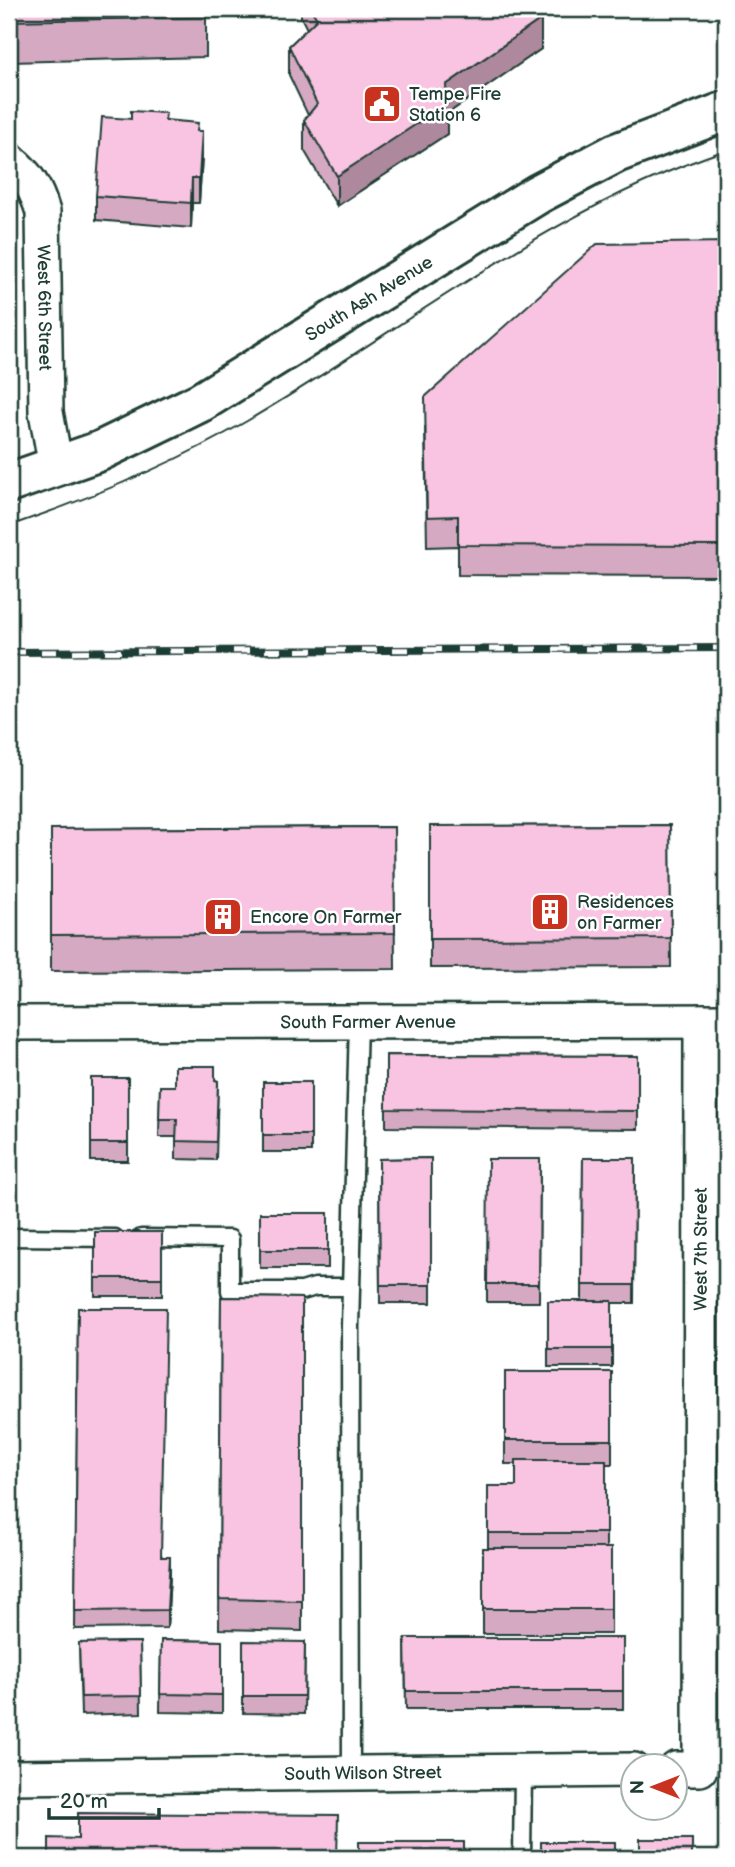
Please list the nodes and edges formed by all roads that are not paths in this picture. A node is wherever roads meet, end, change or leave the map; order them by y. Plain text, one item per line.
1 (726, 111) edge
2 (9, 160) edge
3 (56, 467) junction
4 (9, 483) edge
5 (714, 1021) edge
6 (358, 1022) junction
7 (9, 1023) edge
8 (9, 1237) edge
9 (351, 1287) junction
10 (689, 1752) edge
11 (620, 1770) edge
12 (523, 1771) junction
13 (351, 1773) junction
14 (9, 1777) edge
15 (522, 1858) edge

1 - 3 street, South Ash Avenue
2 - 3 street, West 6th Street
3 - 4 street, South Ash Avenue
5 - 6 street, South Farmer Avenue
5 - 10 street, West 7th Street
6 - 7 street, South Farmer Avenue
6 - 9 lane
8 - 9 lane
9 - 13 lane
11 - 12 street, South Wilson Street
12 - 13 street, South Wilson Street
12 - 15 lane
13 - 14 street, South Wilson Street

